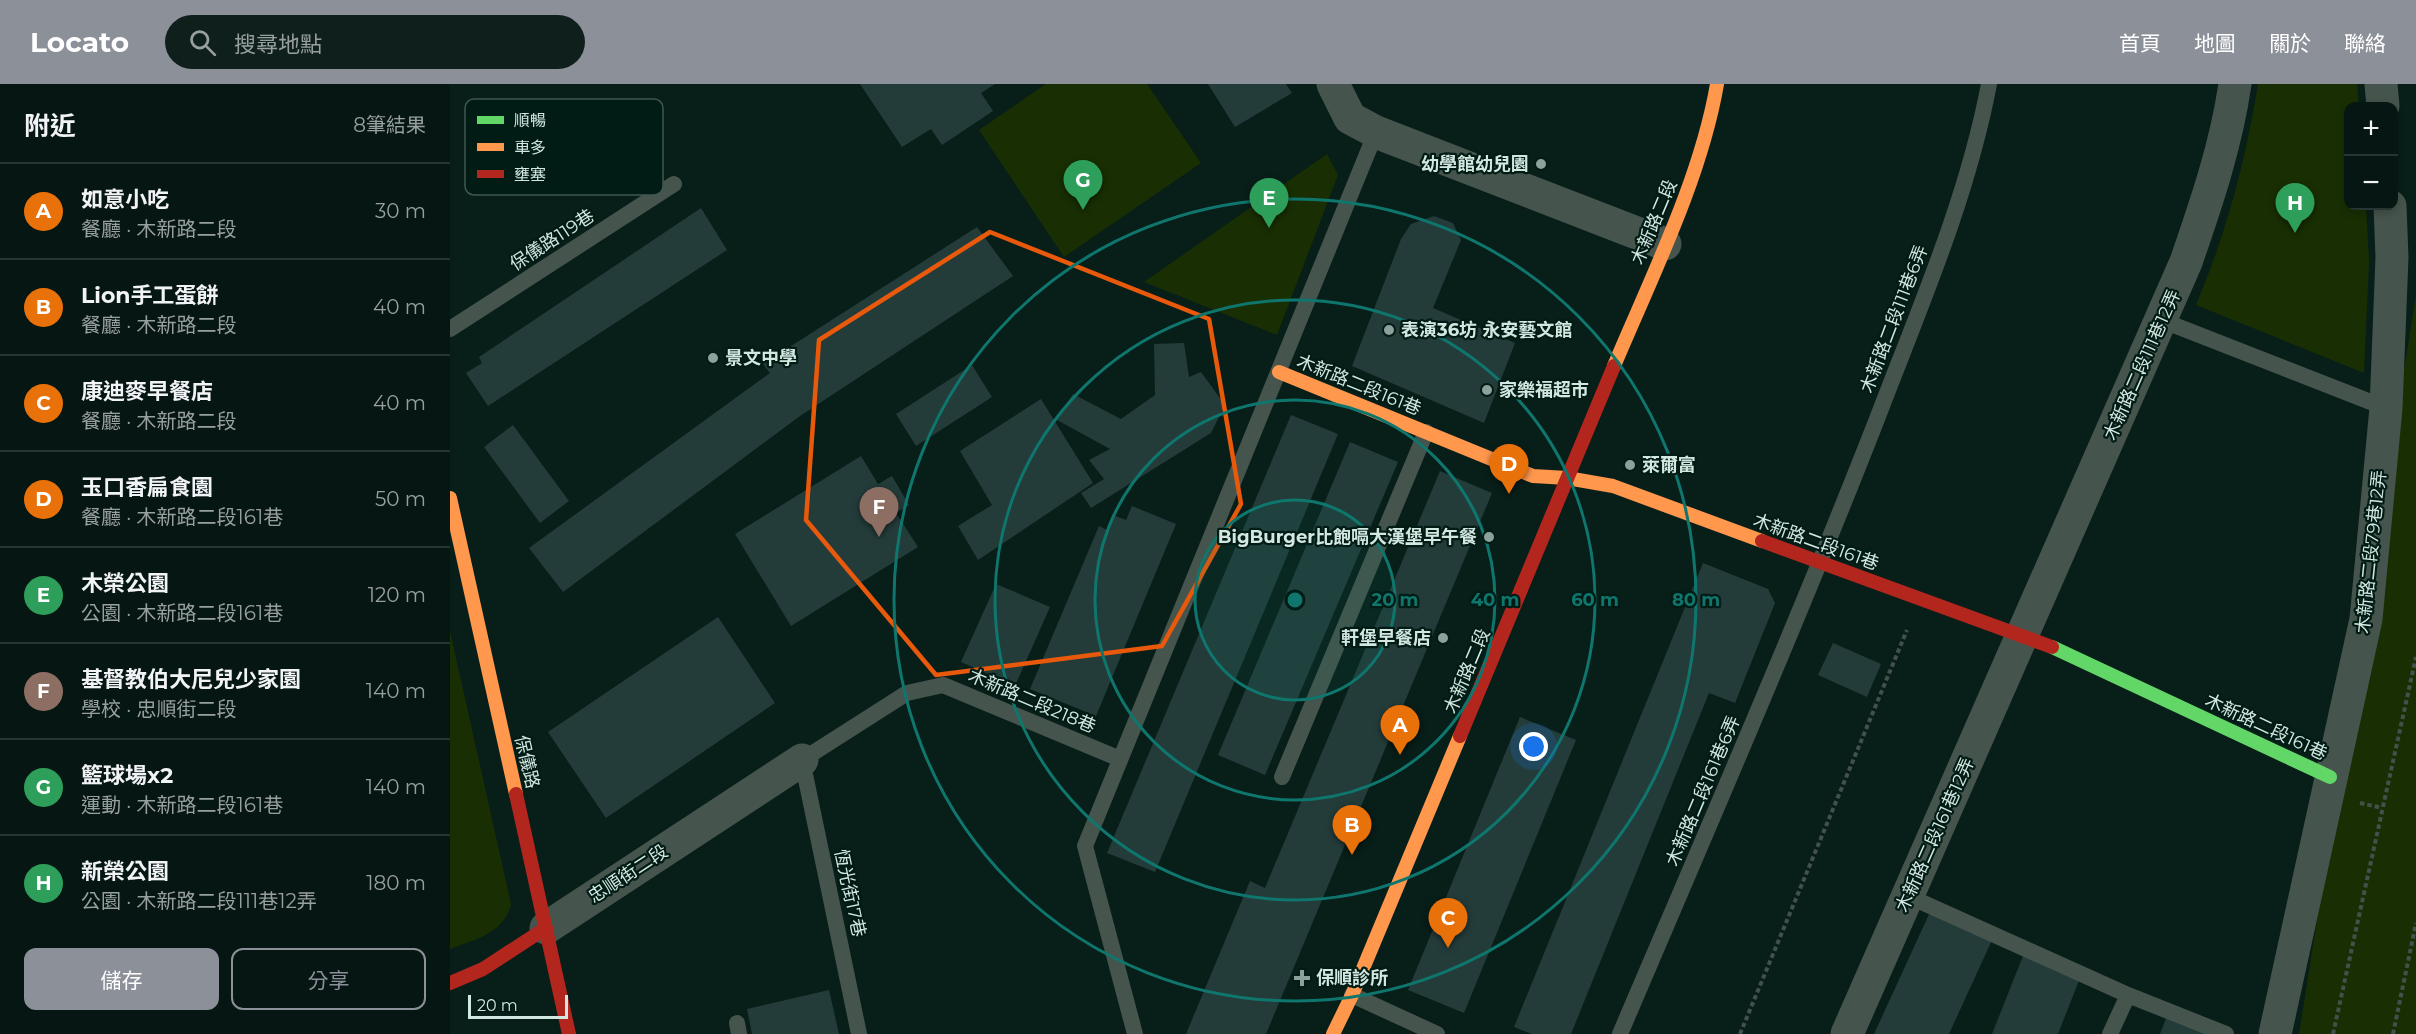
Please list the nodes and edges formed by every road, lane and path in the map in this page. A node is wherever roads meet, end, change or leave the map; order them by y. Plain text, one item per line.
1 (1332, 84) edge
2 (1717, 84) edge
3 (1989, 84) edge
4 (2235, 84) edge
5 (2381, 84) edge
6 (2383, 102) edge
7 (1377, 132) junction
8 (674, 183) dead end
9 (663, 190) edge
10 (656, 195) edge
11 (2390, 210) edge
12 (1665, 244) junction
13 (2161, 320) junction
14 (450, 329) edge
15 (1279, 372) junction
16 (2386, 408) junction
17 (1426, 432) junction
18 (1567, 478) junction
19 (450, 498) edge
20 (1821, 562) junction
21 (1919, 599) junction
22 (2022, 636) junction
23 (2416, 657) edge
24 (1120, 759) junction
25 (802, 760) junction
26 (1282, 777) dead end
27 (2330, 777) junction
28 (1908, 896) junction
29 (2416, 923) edge
30 (546, 928) junction
31 (450, 983) edge
32 (2128, 994) junction
33 (1352, 995) junction
34 (569, 1034) edge
35 (860, 1034) edge
36 (1135, 1034) edge
37 (1333, 1034) edge
38 (1437, 1034) edge
39 (1620, 1034) edge
40 (1740, 1034) edge
41 (1846, 1034) edge
42 (2110, 1034) edge
43 (2226, 1034) edge
44 (2276, 1034) edge
45 (2333, 1034) edge
46 (2393, 1034) edge

1 - 7 street
2 - 12 street, 木新路二段
3 - 20 lane, 木新路二段111巷6弄
4 - 13 street, 木新路二段111巷12弄
5 - 6 street
7 - 12 street
7 - 15 lane
8 - 9 lane, 保儀路119巷
10 - 14 lane, 保儀路119巷
11 - 16 street, 木新路二段79巷12弄
12 - 18 street, 木新路二段
13 - 16 lane
13 - 22 street, 木新路二段111巷12弄
15 - 17 street, 木新路二段161巷
15 - 24 lane
16 - 27 street, 木新路二段79巷12弄
17 - 18 street, 木新路二段161巷
17 - 26 lane
18 - 20 street, 木新路二段161巷
18 - 33 street, 木新路二段
19 - 30 street, 保儀路
20 - 21 street, 木新路二段161巷
20 - 39 lane, 木新路二段161巷6弄
21 - 22 street, 木新路二段161巷
21 - 40 path
22 - 27 street, 木新路二段161巷
22 - 28 street, 木新路二段161巷12弄
23 - 45 path
24 - 25 lane, 木新路二段218巷
24 - 36 lane
25 - 30 street, 忠順街二段
25 - 35 lane, 恆光街17巷
27 - 44 street, 木新路二段79巷12弄
28 - 32 lane
28 - 41 street, 木新路二段161巷12弄
29 - 46 path
30 - 31 street, 忠順街二段
30 - 34 street, 保儀路
32 - 42 lane
32 - 43 lane
33 - 37 street, 木新路二段
33 - 38 lane

